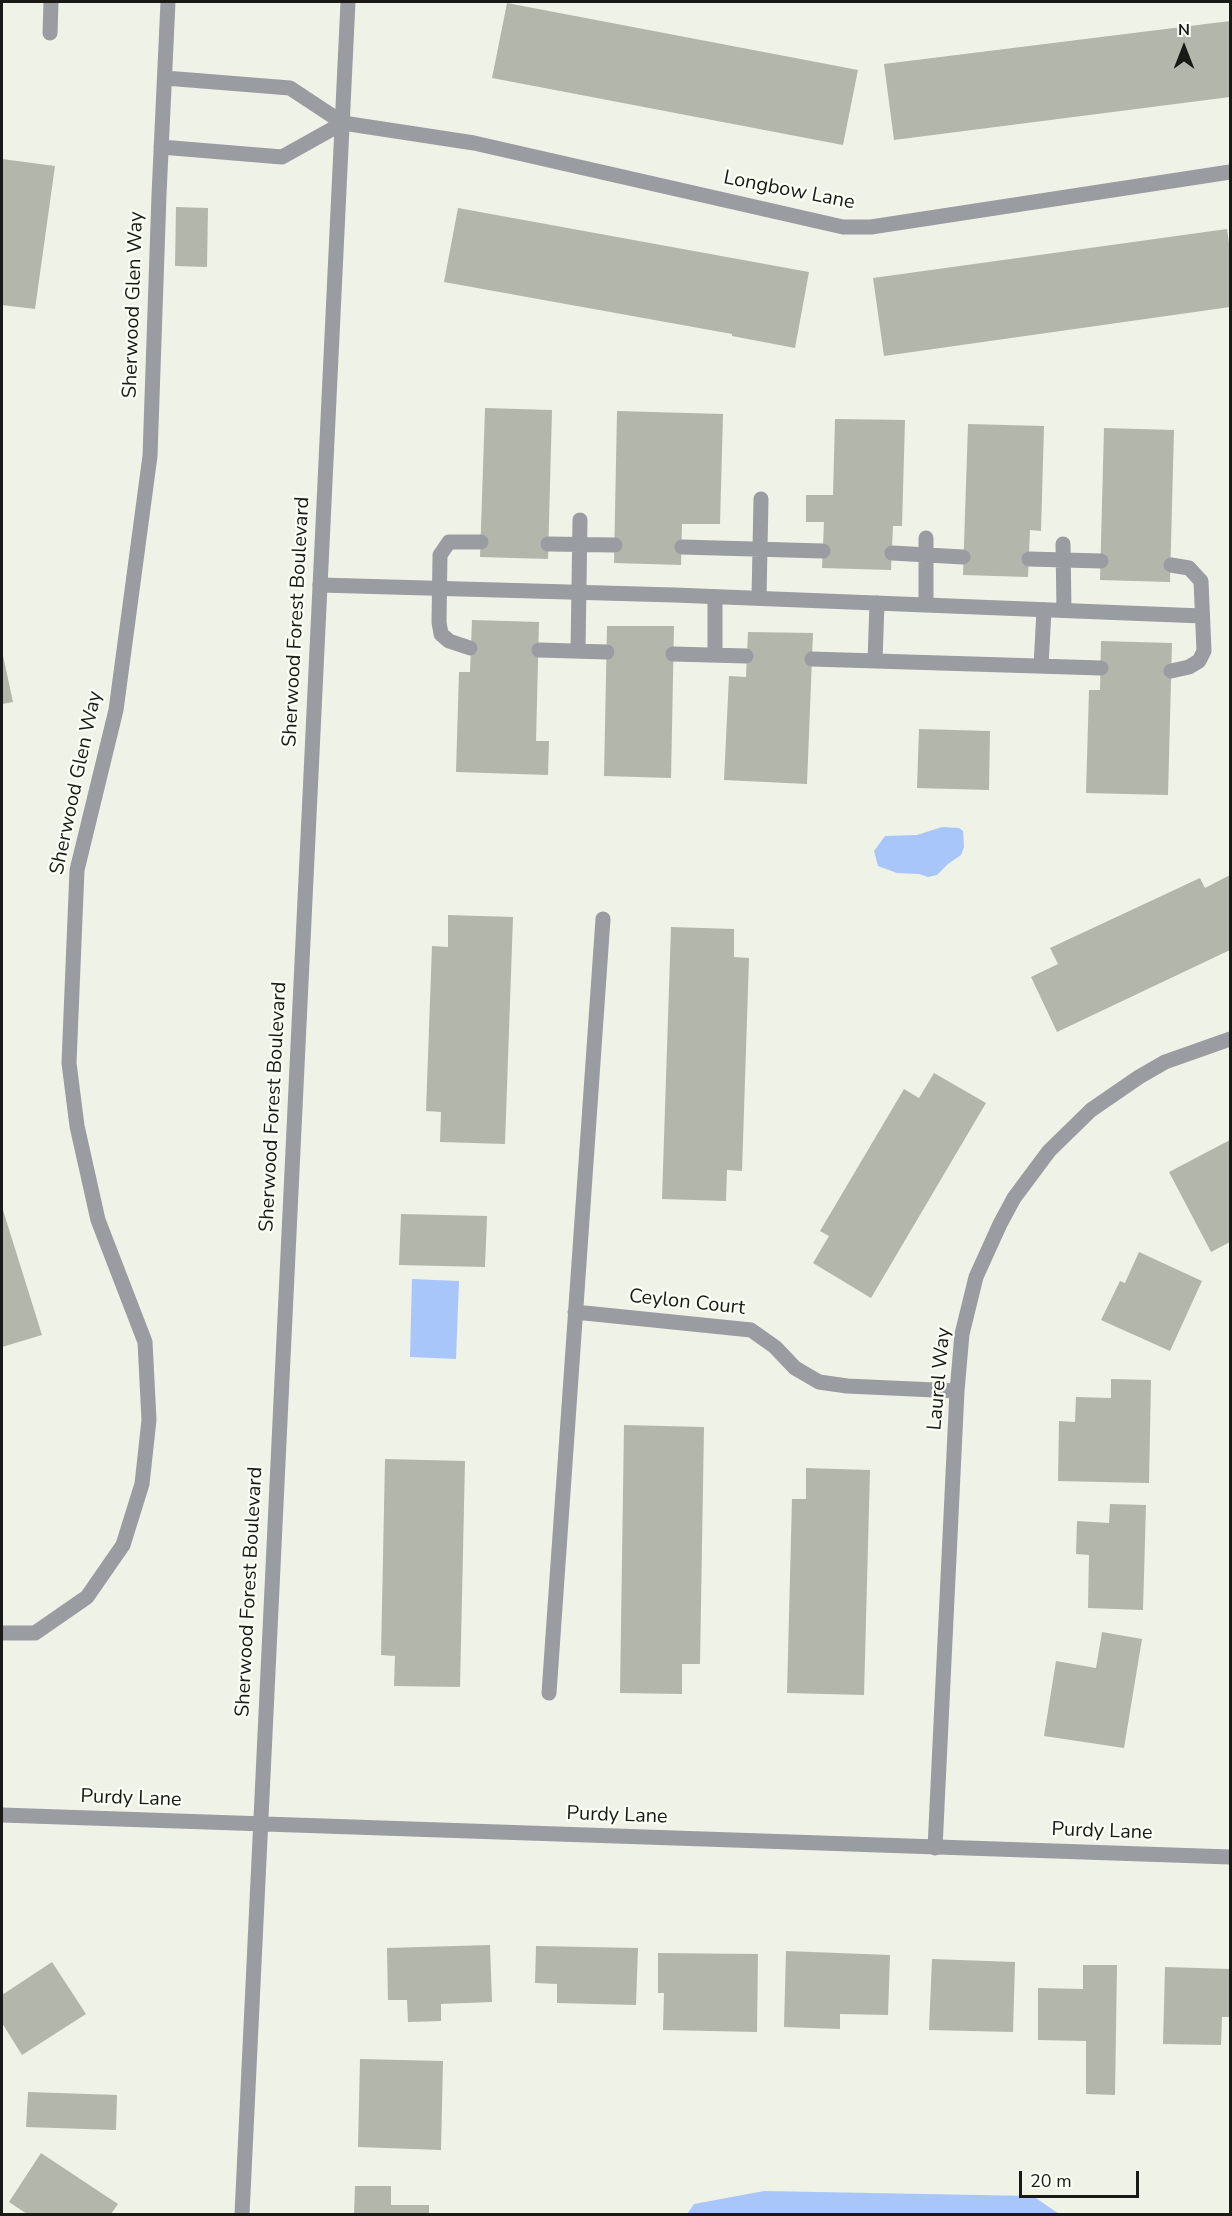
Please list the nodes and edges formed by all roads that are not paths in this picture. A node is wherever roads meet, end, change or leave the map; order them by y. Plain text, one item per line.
1 (51, 2) edge
2 (168, 2) edge
3 (348, 2) edge
4 (50, 33) dead end
5 (165, 78) junction
6 (343, 123) junction
7 (161, 147) junction
8 (1230, 172) edge
9 (761, 499) dead end
10 (580, 520) dead end
11 (926, 538) dead end
12 (481, 542) dead end
13 (548, 544) dead end
14 (1063, 544) dead end
15 (580, 546) junction
16 (615, 546) dead end
17 (682, 547) dead end
18 (760, 549) junction
19 (823, 551) dead end
20 (892, 554) dead end
21 (926, 555) junction
22 (963, 557) dead end
23 (1029, 559) dead end
24 (1063, 560) junction
25 (1101, 561) dead end
26 (1171, 565) dead end
27 (320, 585) junction
28 (440, 588) junction
29 (580, 592) junction
30 (716, 597) junction
31 (759, 598) junction
32 (877, 603) junction
33 (926, 604) junction
34 (1044, 610) junction
35 (1064, 610) junction
36 (1202, 616) junction
37 (471, 648) dead end
38 (539, 650) dead end
39 (578, 651) junction
40 (607, 652) dead end
41 (673, 654) dead end
42 (716, 655) junction
43 (746, 656) dead end
44 (812, 659) dead end
45 (875, 661) junction
46 (1041, 666) junction
47 (1101, 668) dead end
48 (1172, 670) dead end
49 (603, 919) dead end
50 (1230, 1039) edge
51 (574, 1312) junction
52 (957, 1391) junction
53 (2, 1633) edge
54 (549, 1694) dead end
55 (2, 1815) edge
56 (260, 1825) junction
57 (935, 1848) junction
58 (1230, 1857) edge
59 (242, 2214) edge

1 - 4 street
2 - 5 street, Sherwood Glen Way
3 - 6 street, Sherwood Forest Boulevard
5 - 6 street
5 - 7 street, Sherwood Glen Way
6 - 7 street
6 - 8 street, Longbow Lane
6 - 27 street, Sherwood Forest Boulevard
7 - 53 street, Sherwood Glen Way
9 - 18 street
10 - 15 street
11 - 21 street
12 - 28 street
13 - 15 street
14 - 24 street
15 - 16 street
15 - 29 street
17 - 18 street
18 - 19 street
18 - 31 street
20 - 21 street
21 - 22 street
21 - 33 street
23 - 24 street
24 - 25 street
24 - 35 street
26 - 36 street
27 - 28 street
27 - 56 street, Sherwood Forest Boulevard
28 - 29 street
28 - 37 street
29 - 30 street
29 - 39 street
30 - 31 street
30 - 42 street
31 - 32 street
32 - 33 street
32 - 45 street
33 - 34 street
34 - 35 street
34 - 46 street
35 - 36 street
36 - 48 street
38 - 39 street
39 - 40 street
41 - 42 street
42 - 43 street
44 - 45 street
45 - 46 street
46 - 47 street
49 - 51 street
50 - 52 street, Laurel Way
51 - 52 street, Ceylon Court
51 - 54 street
52 - 57 street, Laurel Way
55 - 56 street, Purdy Lane
56 - 57 street, Purdy Lane
56 - 59 street, Sherwood Forest Boulevard
57 - 58 street, Purdy Lane

